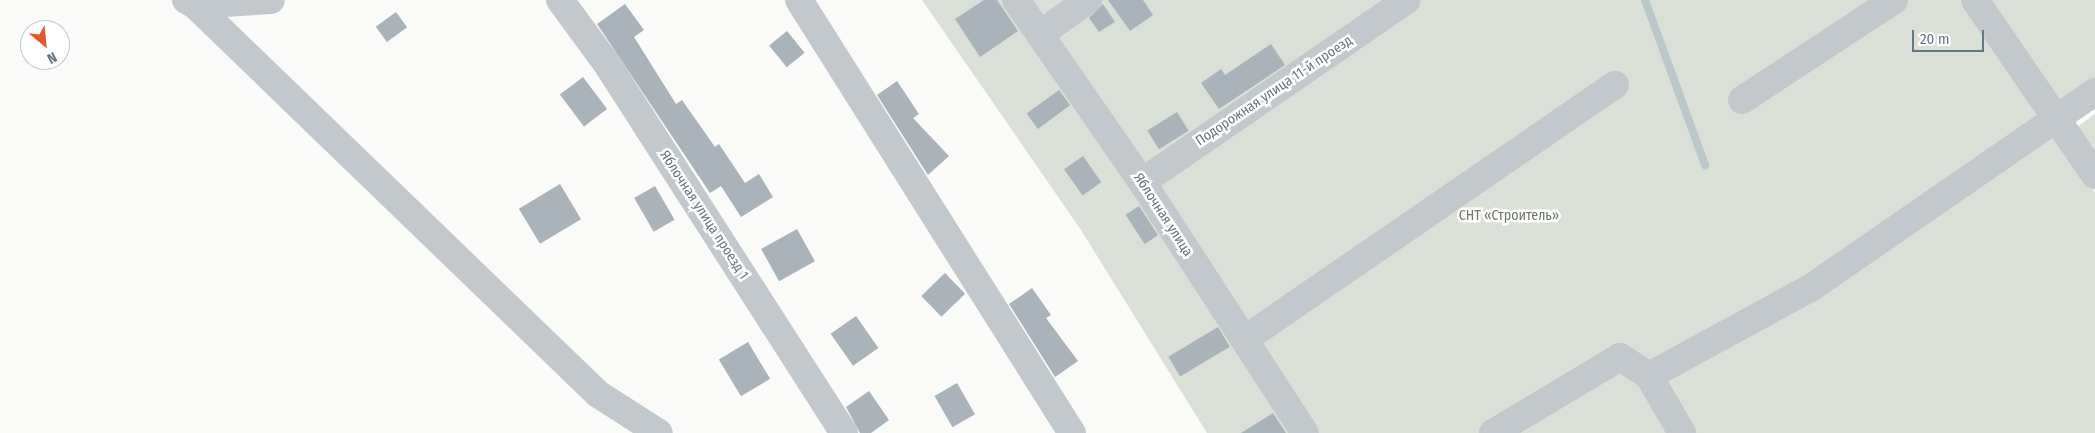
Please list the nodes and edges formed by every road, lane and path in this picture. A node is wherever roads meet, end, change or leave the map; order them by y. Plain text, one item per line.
1 (271, 0) edge
2 (560, 0) edge
3 (799, 0) edge
4 (1016, 0) edge
5 (1088, 0) edge
6 (1406, 0) edge
7 (1894, 0) edge
8 (1975, 0) edge
9 (191, 3) edge
10 (1040, 34) junction
11 (1615, 86) dead end
12 (2095, 92) edge
13 (1742, 100) dead end
14 (2058, 117) junction
15 (2095, 175) edge
16 (1142, 182) junction
17 (1245, 339) junction
18 (1649, 376) junction
19 (659, 433) edge
20 (844, 433) edge
21 (1072, 433) edge
22 (1305, 433) edge
23 (1493, 433) edge
24 (1682, 433) edge

1 - 9 street
2 - 20 street, Яблочная улица проезд 1
3 - 21 street
4 - 10 street, Яблочная улица
5 - 10 street
6 - 16 street, Подорожная улица 11-й проезд
7 - 13 street
8 - 14 street
9 - 19 street
10 - 16 street, Яблочная улица
11 - 17 street
12 - 14 street
14 - 15 street
14 - 18 street
16 - 17 street, Яблочная улица
17 - 22 street, Яблочная улица
18 - 23 street
18 - 24 street

